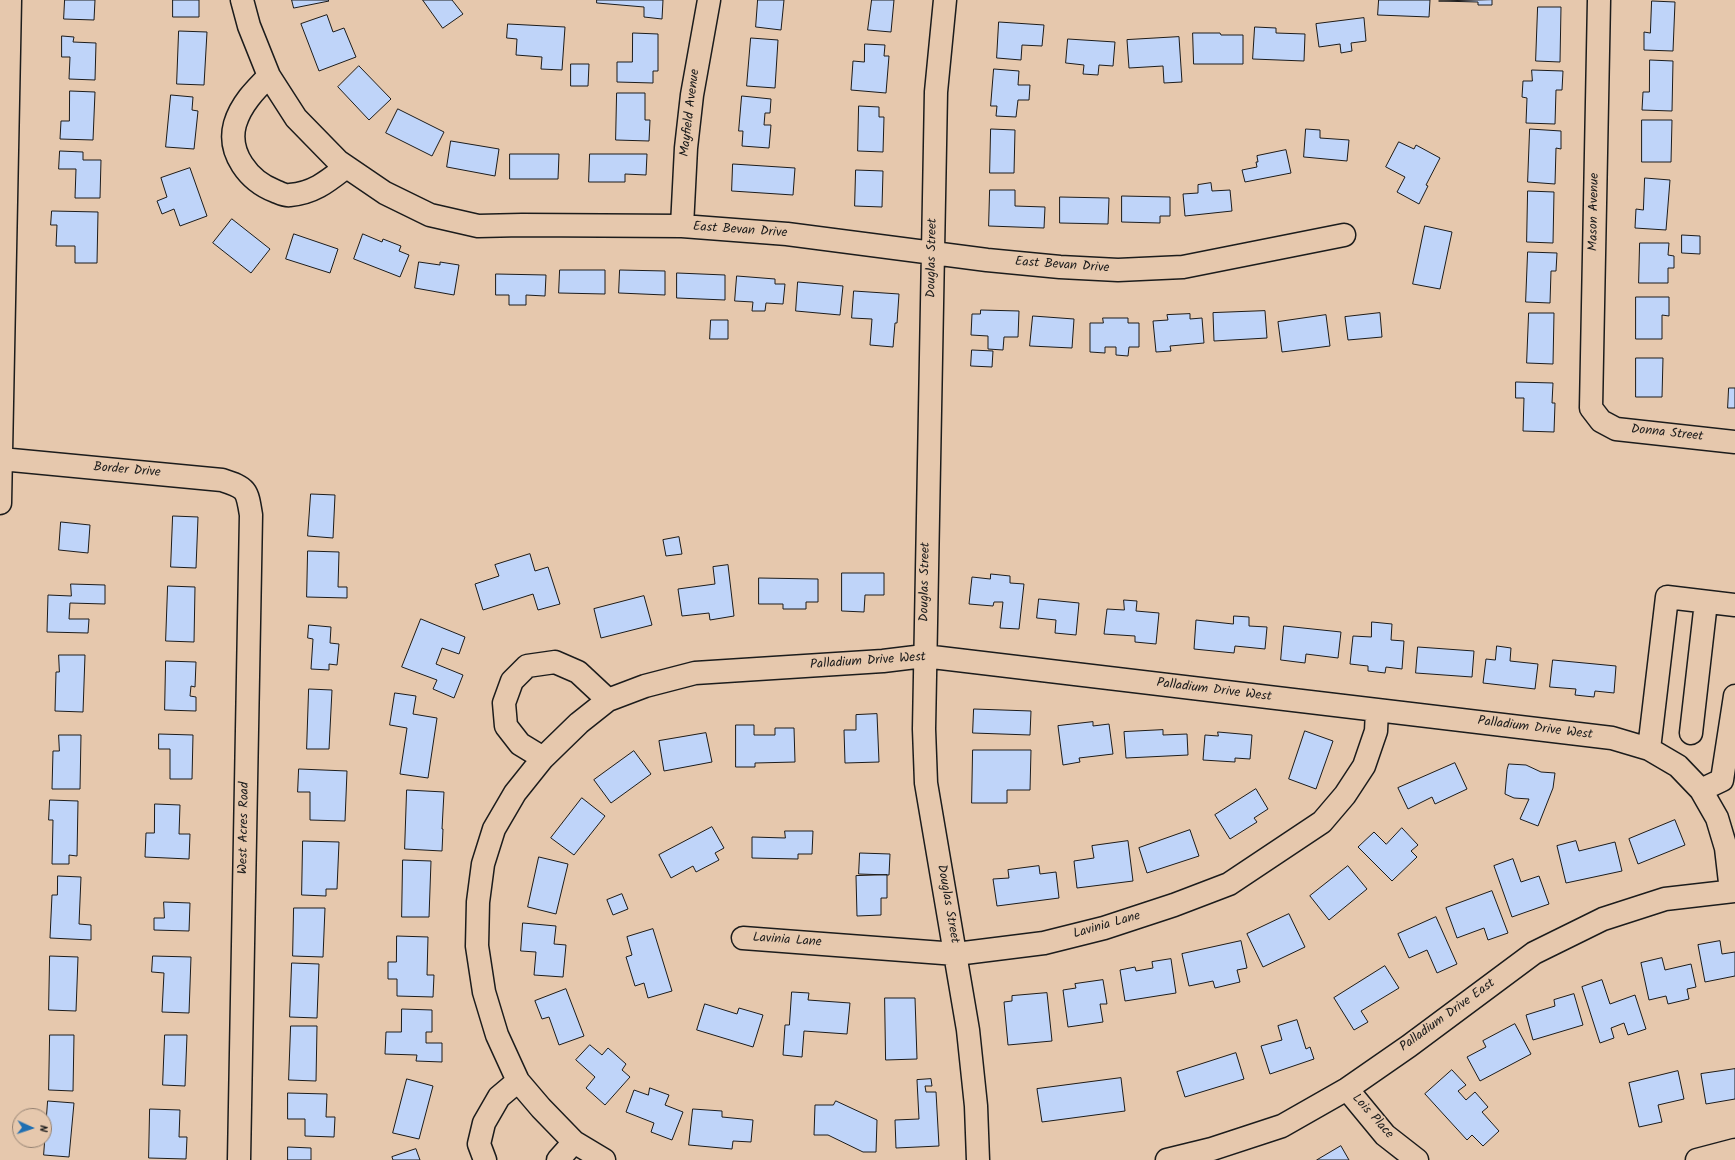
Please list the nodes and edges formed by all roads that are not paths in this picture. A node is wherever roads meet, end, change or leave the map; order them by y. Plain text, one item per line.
1 (10, 0) edge
2 (242, 0) edge
3 (709, 0) edge
4 (945, 0) edge
5 (1599, 0) edge
6 (268, 76) junction
7 (346, 167) junction
8 (3, 208) edge
9 (682, 226) junction
10 (1344, 235) dead end
11 (933, 254) junction
12 (1601, 421) joint
13 (1735, 442) edge
14 (1, 460) edge
15 (248, 496) joint
16 (0, 503) edge
17 (1706, 602) junction
18 (1735, 605) edge
19 (924, 656) junction
20 (608, 700) junction
21 (1734, 704) edge
22 (1377, 710) junction
23 (1691, 733) dead end
24 (1649, 749) junction
25 (543, 758) junction
26 (1701, 790) junction
27 (1727, 822) edge
28 (1733, 891) edge
29 (742, 938) dead end
30 (956, 954) junction
31 (518, 1080) junction
32 (1347, 1089) junction
33 (574, 1142) junction
34 (1735, 1150) edge
35 (239, 1160) edge
36 (485, 1160) edge
37 (558, 1160) edge
38 (604, 1160) edge
39 (978, 1160) edge
40 (1167, 1160) edge
41 (1417, 1160) edge
42 (1697, 1160) edge

1 - 8 street
2 - 6 street, East Bevan Drive
3 - 9 street, Mayfield Avenue
4 - 11 street, Douglas Street
5 - 12 street, Mason Avenue
6 - 7 street, East Bevan Drive
6 - 7 street
7 - 9 street, East Bevan Drive
8 - 14 street
9 - 11 street, East Bevan Drive
10 - 11 street, East Bevan Drive
11 - 19 street, Douglas Street
12 - 13 street, Donna Street
14 - 15 street, Border Drive
14 - 16 street
15 - 35 street, West Acres Road
17 - 18 street
17 - 23 street
17 - 24 street
19 - 20 street, Palladium Drive West
19 - 22 street, Palladium Drive West
19 - 30 street, Douglas Street
20 - 25 street, Palladium Drive West
20 - 25 street
21 - 26 street
22 - 24 street, Palladium Drive West
22 - 30 street, Lavinia Lane
24 - 26 street, Palladium Drive West
25 - 31 street, Palladium Drive West
26 - 27 street, Palladium Drive West
27 - 28 street, Palladium Drive West
28 - 32 street, Palladium Drive East
29 - 30 street, Lavinia Lane
30 - 39 street, Douglas Street
31 - 33 street
31 - 36 street
32 - 40 street, Palladium Drive East
32 - 41 street, Lois Place
33 - 37 street
33 - 38 street
34 - 42 street

